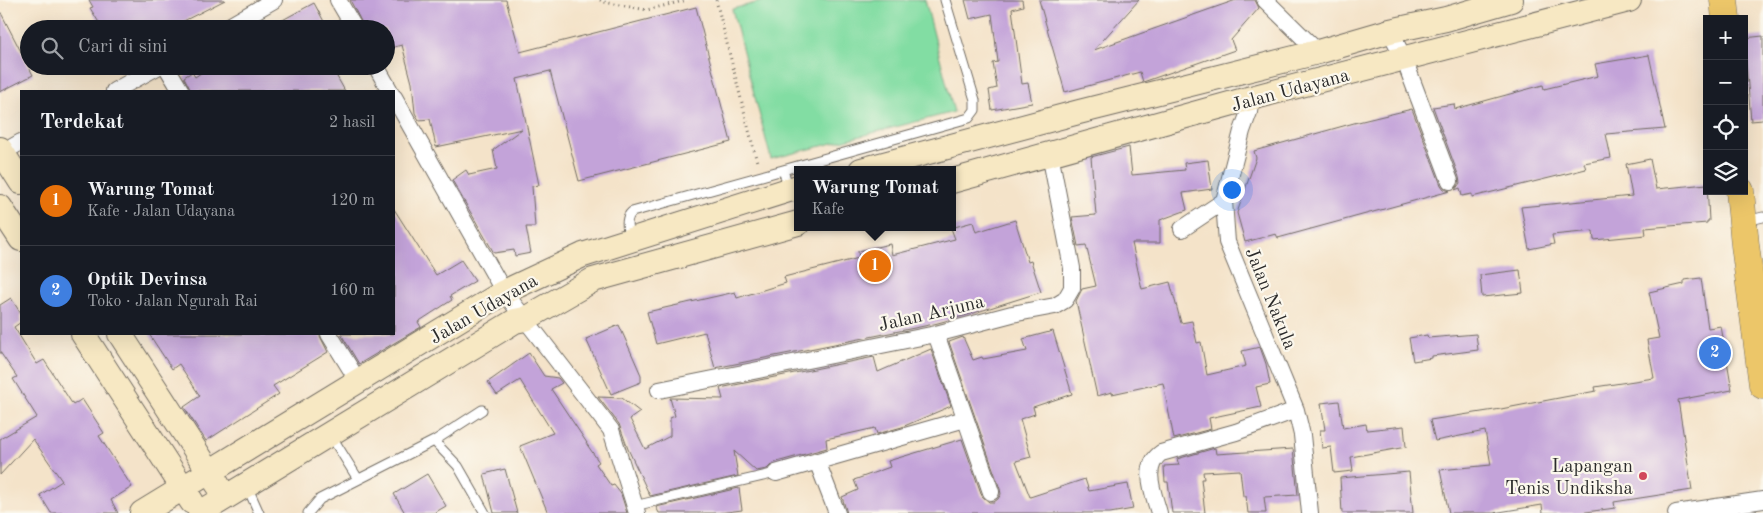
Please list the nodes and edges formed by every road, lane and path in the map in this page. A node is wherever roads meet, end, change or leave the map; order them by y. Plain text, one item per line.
1 (274, 0) edge
2 (338, 0) edge
3 (600, 0) edge
4 (687, 0) edge
5 (716, 0) edge
6 (945, 0) edge
7 (1264, 0) edge
8 (1511, 0) edge
9 (1628, 0) edge
10 (1724, 0) edge
11 (1726, 15) edge
12 (240, 20) edge
13 (350, 20) edge
14 (1390, 31) junction
15 (1318, 52) junction
16 (1404, 59) junction
17 (143, 75) edge
18 (171, 75) edge
19 (381, 75) edge
20 (116, 90) edge
21 (180, 90) edge
22 (389, 90) edge
23 (1251, 98) junction
24 (395, 99) edge
25 (1079, 112) junction
26 (1088, 144) junction
27 (6, 150) edge
28 (1050, 154) junction
29 (756, 158) dead end
30 (835, 166) edge
31 (876, 166) edge
32 (20, 180) edge
33 (956, 180) edge
34 (1450, 181) dead end
35 (790, 182) edge
36 (1742, 195) edge
37 (1224, 201) junction
38 (794, 202) edge
39 (0, 207) edge
40 (1753, 219) edge
41 (794, 222) edge
42 (1182, 229) dead end
43 (20, 238) edge
44 (504, 292) junction
45 (525, 319) junction
46 (936, 334) junction
47 (83, 335) edge
48 (121, 335) edge
49 (330, 335) edge
50 (1762, 373) edge
51 (358, 382) junction
52 (658, 390) dead end
53 (482, 410) dead end
54 (1296, 410) junction
55 (965, 418) junction
56 (330, 434) junction
57 (434, 441) junction
58 (817, 461) junction
59 (209, 472) junction
60 (776, 474) joint
61 (358, 479) junction
62 (247, 484) junction
63 (183, 488) junction
64 (991, 492) dead end
65 (227, 496) junction
66 (1763, 500) edge
67 (635, 509) edge
68 (151, 511) edge
69 (200, 513) edge
70 (259, 513) edge
71 (308, 513) edge
72 (485, 513) edge
73 (837, 513) edge
74 (1159, 513) edge
75 (1310, 513) edge
76 (1676, 513) edge

1 - 12 street
2 - 13 street
3 - 4 path
5 - 29 path
6 - 30 lane
7 - 15 street
8 - 14 street, Jalan Udayana
9 - 16 street, Jalan Udayana
10 - 11 highway
14 - 15 street, Jalan Udayana
14 - 16 street
15 - 25 street, Jalan Udayana
16 - 23 street, Jalan Udayana
16 - 34 street
17 - 20 street
18 - 21 street
19 - 22 street
23 - 26 street, Jalan Udayana
23 - 37 street, Jalan Nakula
24 - 44 street
25 - 26 street
25 - 31 street, Jalan Udayana
26 - 28 street, Jalan Udayana
27 - 32 street
28 - 33 street, Jalan Udayana
28 - 46 street, Jalan Arjuna
35 - 38 street
35 - 44 street, Jalan Udayana
36 - 40 highway
37 - 42 street
37 - 54 street, Jalan Nakula
39 - 43 street
40 - 50 highway
41 - 45 street, Jalan Udayana
44 - 45 street
44 - 51 street, Jalan Udayana
45 - 56 street, Jalan Udayana
45 - 67 street
46 - 52 street, Jalan Arjuna
46 - 55 street
47 - 63 street
48 - 59 street
49 - 51 street
51 - 59 street, Jalan Udayana
53 - 57 lane
54 - 74 street
54 - 75 street, Jalan Nakula
55 - 58 street
55 - 64 street
56 - 61 lane
56 - 62 street, Jalan Udayana
57 - 61 lane
57 - 72 lane
58 - 60 street
58 - 73 street
59 - 63 street, Jalan Udayana
59 - 65 street
60 - 67 lane
61 - 71 lane
62 - 65 street, Jalan Udayana
62 - 70 lane
63 - 68 street, Jalan Udayana
63 - 69 street
65 - 69 street, Jalan Udayana
66 - 76 street

